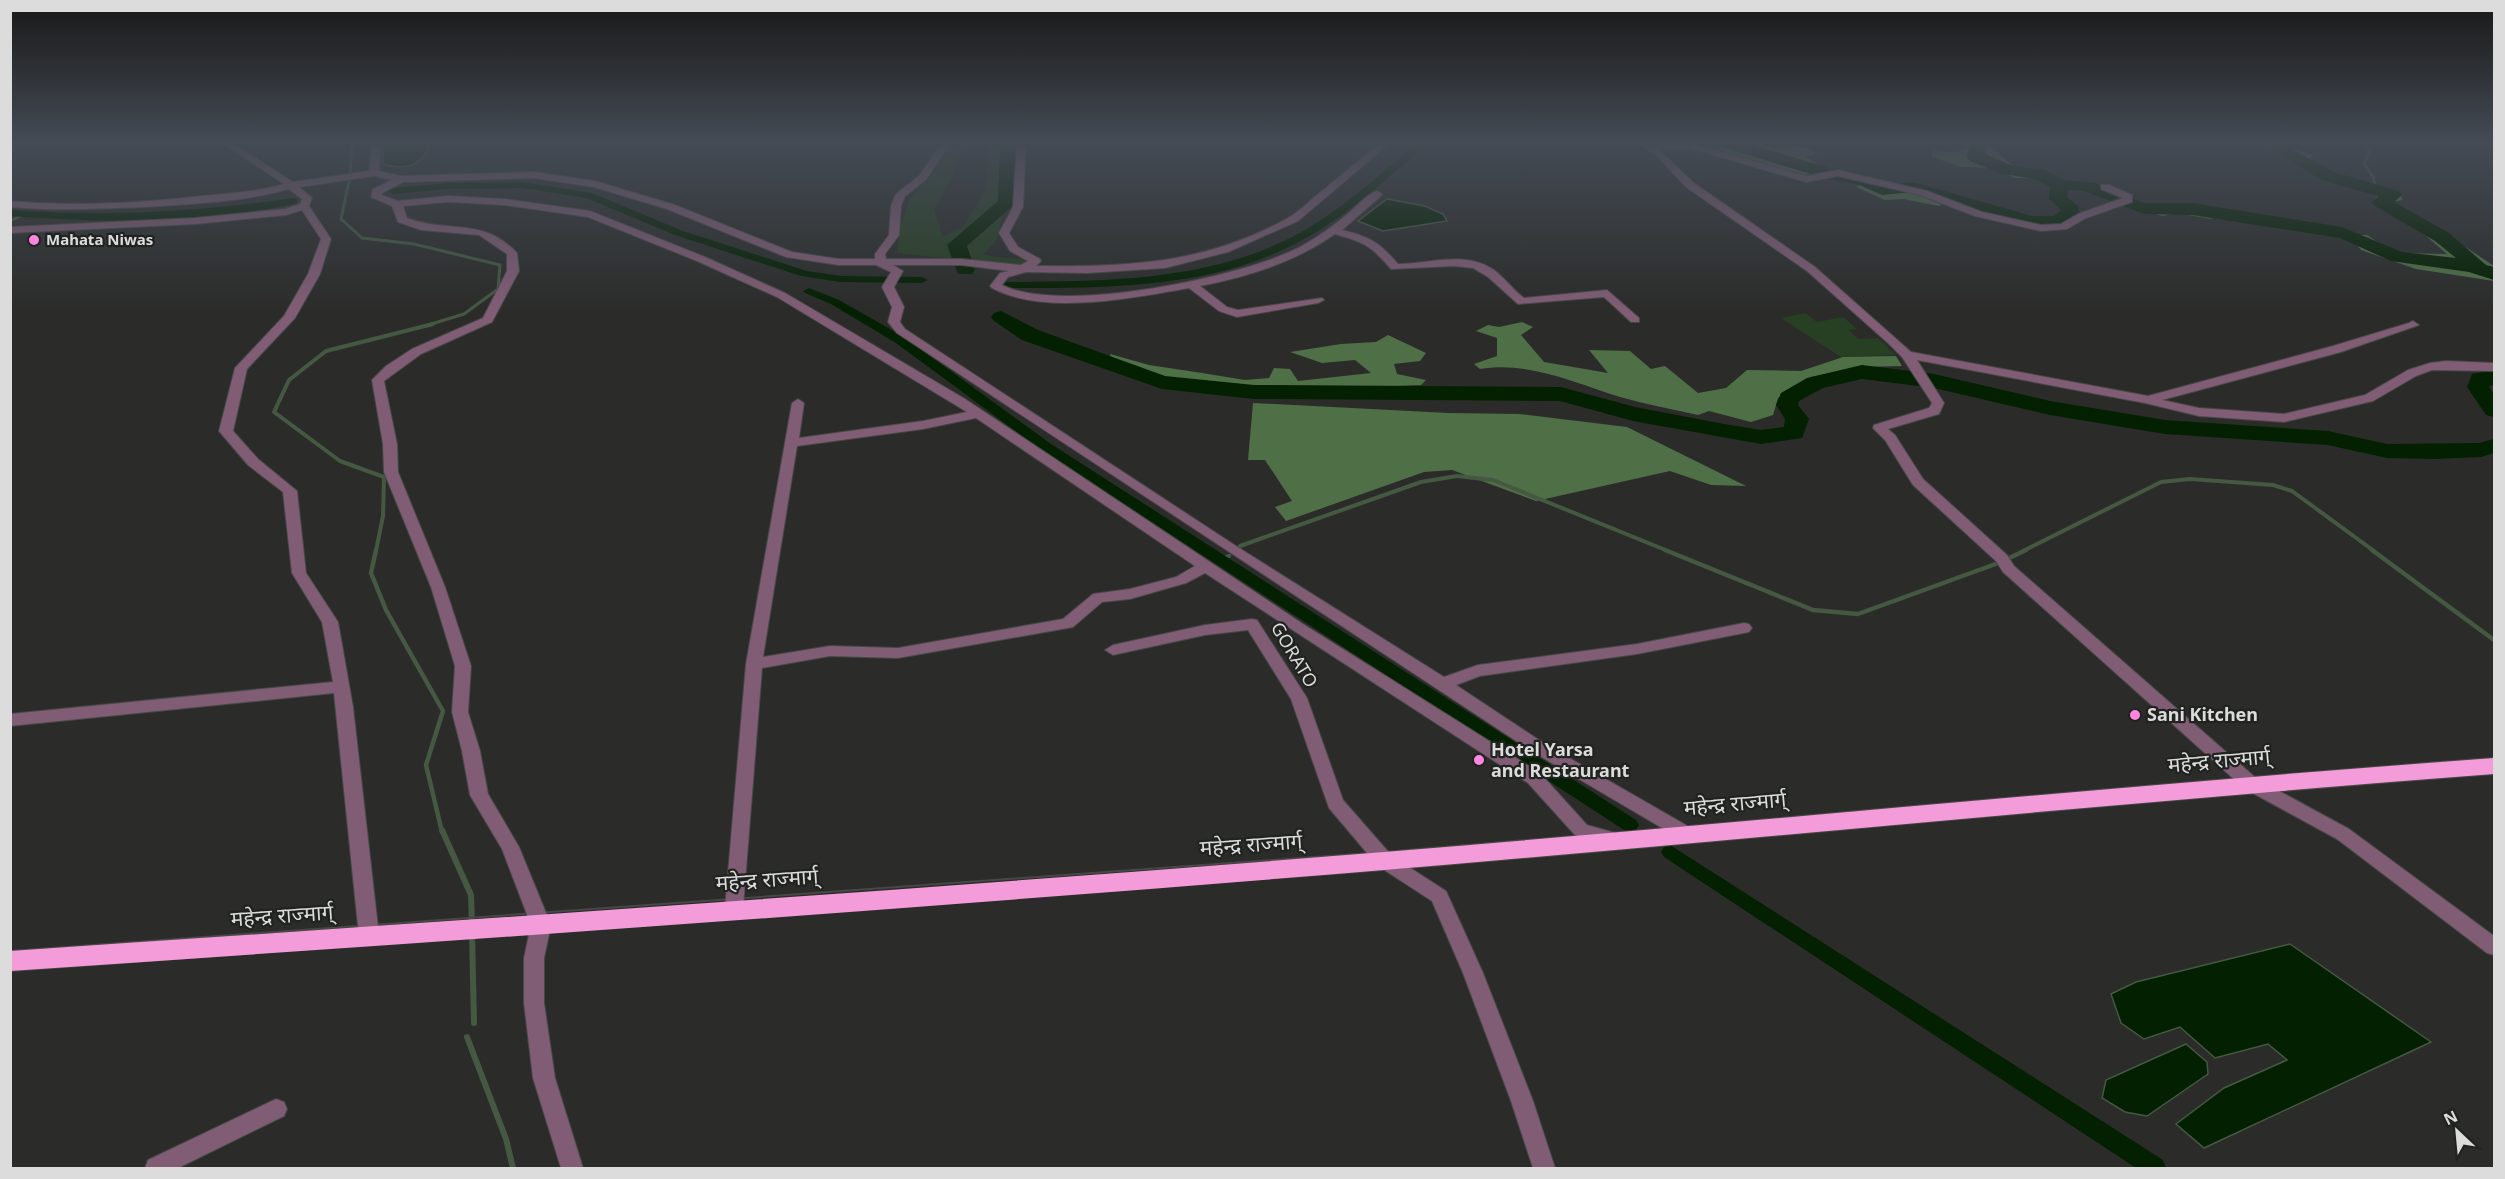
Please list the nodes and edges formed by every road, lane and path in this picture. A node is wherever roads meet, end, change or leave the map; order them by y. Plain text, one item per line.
1 (215, 198) edge
2 (307, 198) edge
3 (381, 198) edge
4 (641, 198) edge
5 (900, 198) edge
6 (1019, 198) edge
7 (1319, 198) edge
8 (1372, 198) edge
9 (1709, 198) edge
10 (1936, 198) edge
11 (2126, 198) edge
12 (10, 204) edge
13 (397, 204) junction
14 (304, 206) junction
15 (12, 229) edge
16 (1335, 231) junction
17 (881, 264) junction
18 (1024, 269) junction
19 (1192, 285) junction
20 (1318, 300) dead end
21 (1635, 320) dead end
22 (2413, 325) dead end
23 (1908, 356) junction
24 (2494, 367) edge
25 (2148, 400) junction
26 (798, 403) dead end
27 (977, 414) junction
28 (791, 443) junction
29 (1206, 566) junction
30 (1744, 628) dead end
31 (1113, 650) dead end
32 (754, 664) junction
33 (1443, 684) junction
34 (341, 687) junction
35 (10, 720) edge
36 (2494, 766) edge
37 (2251, 784) junction
38 (1685, 833) junction
39 (1613, 839) junction
40 (1385, 861) junction
41 (734, 908) junction
42 (532, 925) junction
43 (369, 936) junction
44 (2494, 947) edge
45 (10, 961) edge
46 (276, 1109) dead end
47 (156, 1168) edge
48 (572, 1168) edge
49 (1544, 1168) edge

1 - 12 street
2 - 14 street
3 - 13 street
4 - 17 street
5 - 17 street
6 - 18 street
7 - 18 street
8 - 16 street
9 - 23 street
10 - 11 street
13 - 27 street
13 - 42 street
14 - 15 street
14 - 34 street
16 - 19 street
16 - 21 street
17 - 18 street
17 - 33 street
18 - 19 street
19 - 20 street
22 - 25 street
23 - 25 street
23 - 37 street
24 - 25 street
26 - 28 street
27 - 28 street
27 - 29 street
28 - 32 street
29 - 32 street
29 - 39 street
30 - 33 street
31 - 40 street, GORATO
32 - 41 street
33 - 38 street
34 - 35 street
34 - 43 street
36 - 37 highway, महेन्द्र राज्मार्ग्
37 - 38 highway, महेन्द्र राज्मार्ग्
37 - 44 street
38 - 39 highway, महेन्द्र राज्मार्ग्
39 - 40 highway, महेन्द्र राज्मार्ग्
40 - 41 highway, महेन्द्र राज्मार्ग्
40 - 49 street
41 - 42 highway, महेन्द्र राज्मार्ग्
42 - 43 highway, महेन्द्र राज्मार्ग्
42 - 48 street
43 - 45 highway, महेन्द्र राज्मार्ग्
46 - 47 street

